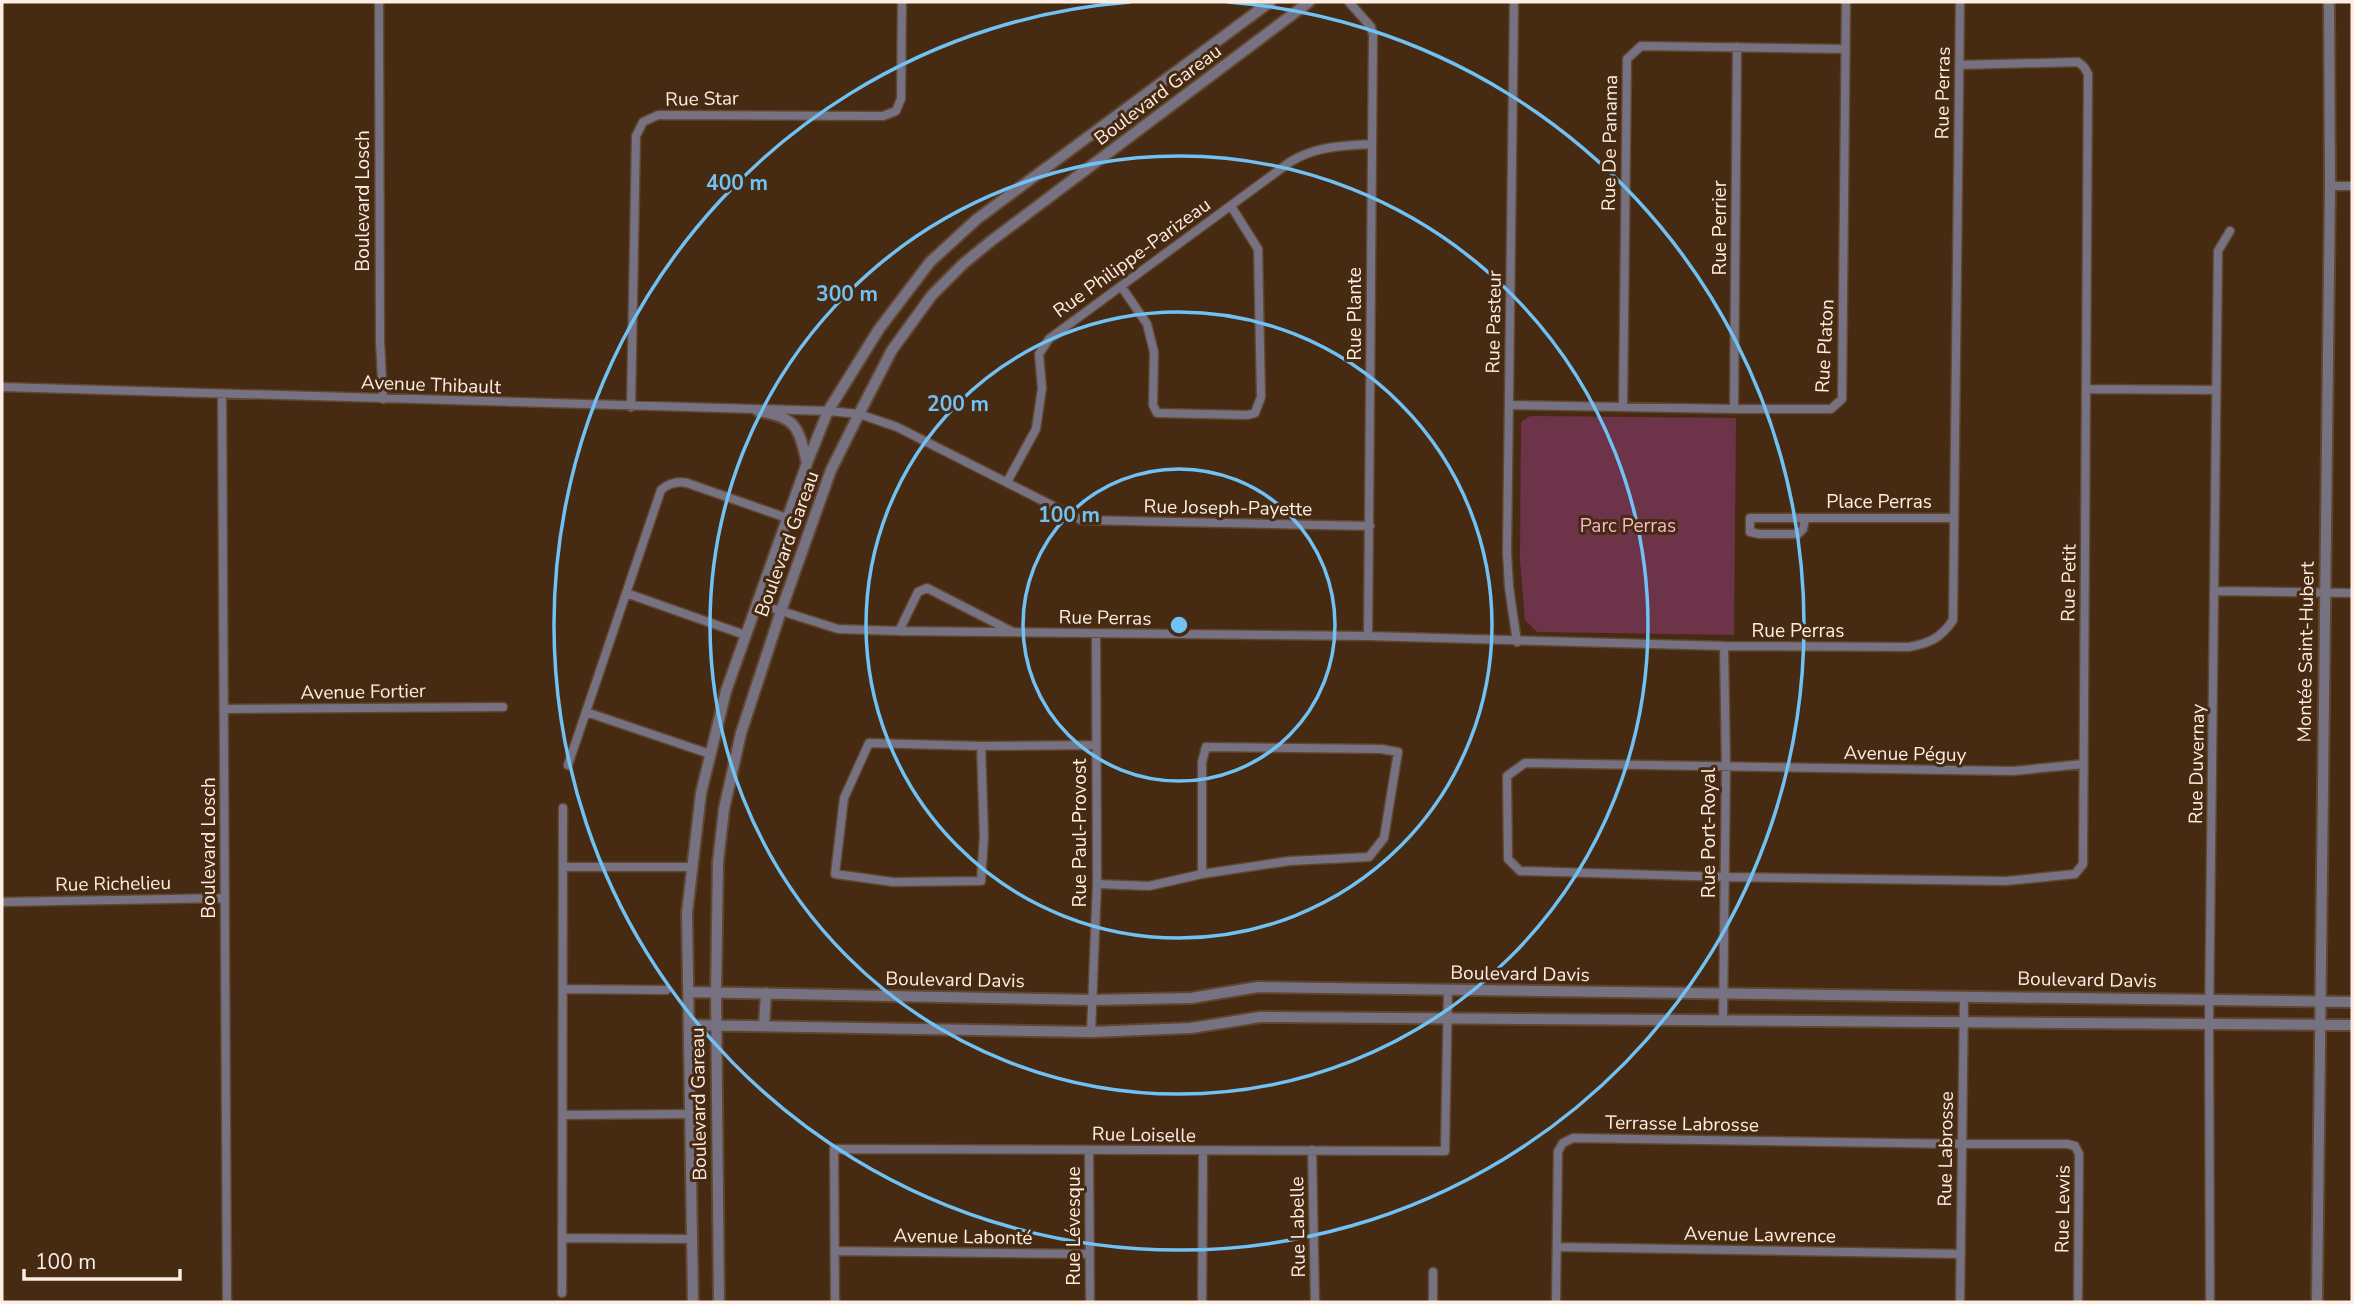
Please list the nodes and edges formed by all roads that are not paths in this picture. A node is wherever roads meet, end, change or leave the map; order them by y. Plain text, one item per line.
1 (379, 2) edge
2 (902, 2) edge
3 (1270, 2) edge
4 (1309, 2) edge
5 (1349, 2) edge
6 (1514, 2) edge
7 (1846, 2) edge
8 (1960, 2) edge
9 (2329, 2) edge
10 (1737, 47) junction
11 (1845, 49) junction
12 (1959, 65) junction
13 (1372, 144) junction
14 (2329, 186) junction
15 (2352, 186) edge
16 (1231, 206) junction
17 (2230, 231) dead end
18 (1121, 286) junction
19 (2, 387) edge
20 (2087, 389) junction
21 (2216, 390) junction
22 (222, 394) junction
23 (383, 399) junction
24 (1509, 405) junction
25 (631, 407) junction
26 (1623, 407) junction
27 (1734, 409) junction
28 (758, 411) junction
29 (828, 411) junction
30 (859, 414) junction
31 (807, 463) junction
32 (1007, 482) junction
33 (787, 518) junction
34 (1954, 518) junction
35 (1805, 519) junction
36 (1370, 526) junction
37 (2215, 591) junction
38 (2325, 592) junction
39 (626, 593) junction
40 (2352, 593) edge
41 (757, 603) junction
42 (781, 611) junction
43 (899, 631) junction
44 (1013, 632) junction
45 (1096, 634) junction
46 (745, 635) junction
47 (1368, 636) junction
48 (1517, 642) junction
49 (1724, 646) junction
50 (503, 707) dead end
51 (224, 709) junction
52 (586, 712) junction
53 (981, 746) junction
54 (1097, 746) junction
55 (710, 754) junction
56 (2083, 764) junction
57 (568, 765) dead end
58 (1726, 766) junction
59 (563, 808) dead end
60 (563, 867) junction
61 (691, 867) junction
62 (1202, 874) junction
63 (1725, 877) junction
64 (1097, 884) junction
65 (225, 898) junction
66 (2, 902) edge
67 (563, 989) junction
68 (666, 990) dead end
69 (1448, 990) junction
70 (689, 992) junction
71 (716, 992) junction
72 (766, 993) junction
73 (1723, 994) junction
74 (1964, 997) junction
75 (2210, 999) junction
76 (1093, 1000) junction
77 (2320, 1001) junction
78 (2352, 1002) edge
79 (1449, 1017) junction
80 (1723, 1020) junction
81 (1964, 1023) junction
82 (2209, 1024) junction
83 (690, 1025) junction
84 (2320, 1025) junction
85 (2352, 1025) edge
86 (716, 1026) junction
87 (764, 1026) junction
88 (1091, 1032) junction
89 (691, 1114) junction
90 (563, 1115) junction
91 (1963, 1144) junction
92 (1090, 1150) junction
93 (1312, 1150) junction
94 (1203, 1152) junction
95 (562, 1238) junction
96 (692, 1239) junction
97 (1558, 1247) junction
98 (835, 1251) junction
99 (1090, 1254) junction
100 (1961, 1254) junction
101 (1433, 1272) dead end
102 (562, 1293) dead end
103 (227, 1302) edge
104 (693, 1302) edge
105 (719, 1302) edge
106 (835, 1302) edge
107 (1090, 1302) edge
108 (1202, 1302) edge
109 (1315, 1302) edge
110 (1433, 1302) edge
111 (1556, 1302) edge
112 (1960, 1302) edge
113 (2078, 1302) edge
114 (2210, 1302) edge
115 (2317, 1302) edge

1 - 23 street, Boulevard Losch
2 - 25 street, Rue Star
3 - 29 street, Boulevard Gareau
4 - 30 street, Boulevard Gareau
5 - 13 street, Rue Plante
6 - 24 street, Rue Pasteur
7 - 11 street, Rue Platon
8 - 12 street, Rue Perras
9 - 14 street, Montée Saint-Hubert
10 - 11 street, Rue De Panama
10 - 26 street, Rue De Panama
10 - 27 street, Rue Perrier
11 - 27 street, Rue Platon
12 - 20 street, Rue Petit
12 - 34 street, Rue Perras
13 - 16 street, Rue Philippe-Parizeau
13 - 36 street, Rue Plante
14 - 15 street
14 - 38 street, Montée Saint-Hubert
16 - 18 street, Rue Philippe-Parizeau
16 - 18 street
17 - 21 street, Rue Duvernay
18 - 32 street, Rue Philippe-Parizeau
19 - 22 street, Avenue Thibault
20 - 21 street
20 - 56 street, Rue Petit
21 - 37 street, Rue Duvernay
22 - 23 street, Avenue Thibault
22 - 51 street, Boulevard Losch
23 - 25 street, Avenue Thibault
24 - 26 street, Rue Platon
24 - 48 street, Rue Pasteur
25 - 28 street, Avenue Thibault
26 - 27 street, Rue Platon
28 - 29 street, Avenue Thibault
28 - 31 street
29 - 30 street, Avenue Thibault
29 - 31 street, Boulevard Gareau
30 - 32 street, Rue Joseph-Payette
30 - 42 street, Boulevard Gareau
31 - 33 street, Boulevard Gareau
32 - 36 street, Rue Joseph-Payette
33 - 39 street
33 - 41 street, Boulevard Gareau
34 - 35 street, Place Perras
34 - 49 street, Rue Perras
35 - 35 street, Place Perras
36 - 47 street, Rue Plante
37 - 38 street
37 - 75 street, Rue Duvernay
38 - 40 street
38 - 77 street, Montée Saint-Hubert
39 - 46 street
39 - 52 street
41 - 42 street, Rue Perras
41 - 46 street, Boulevard Gareau
42 - 43 street, Rue Perras
42 - 71 street, Boulevard Gareau
43 - 44 street, Rue Perras
43 - 44 street, Rue Perras
44 - 45 street, Rue Perras
45 - 47 street, Rue Perras
45 - 54 street, Rue Paul-Provost
46 - 55 street, Boulevard Gareau
47 - 48 street, Rue Perras
48 - 49 street, Rue Perras
49 - 58 street, Rue Port-Royal
50 - 51 street, Avenue Fortier
51 - 65 street, Boulevard Losch
52 - 55 street
52 - 57 street
53 - 53 street
53 - 54 street
54 - 64 street, Rue Paul-Provost
55 - 61 street, Boulevard Gareau
56 - 58 street, Avenue Péguy
56 - 63 street, Rue Petit
58 - 63 street, Rue Port-Royal
58 - 63 street, Avenue Péguy
59 - 60 street
60 - 61 street
60 - 67 street
61 - 70 street, Boulevard Gareau
62 - 62 street
62 - 64 street
63 - 73 street, Rue Port-Royal
64 - 76 street, Rue Paul-Provost
65 - 66 street, Rue Richelieu
65 - 103 street, Boulevard Losch
67 - 68 street
67 - 90 street
69 - 73 street, Boulevard Davis
69 - 76 street, Boulevard Davis
69 - 79 street, Rue Loiselle
70 - 71 street, Boulevard Davis
70 - 83 street, Boulevard Gareau
71 - 72 street, Boulevard Davis
71 - 86 street, Boulevard Gareau
72 - 76 street, Boulevard Davis
72 - 87 street
73 - 74 street, Boulevard Davis
73 - 80 street, Rue Port-Royal
74 - 75 street, Boulevard Davis
74 - 81 street, Rue Labrosse
75 - 77 street, Boulevard Davis
75 - 82 street, Rue Duvernay
76 - 88 street, Rue Paul-Provost
77 - 78 street, Boulevard Davis
77 - 84 street, Montée Saint-Hubert
79 - 80 street
79 - 88 street
79 - 93 street, Rue Loiselle
80 - 81 street
81 - 82 street
81 - 91 street, Rue Labrosse
82 - 84 street
82 - 114 street, Rue Duvernay
83 - 86 street
83 - 89 street, Boulevard Gareau
84 - 85 street
84 - 115 street, Montée Saint-Hubert
86 - 87 street
86 - 105 street, Boulevard Gareau
87 - 88 street
89 - 90 street
89 - 96 street, Boulevard Gareau
90 - 95 street
91 - 97 street, Terrasse Labrosse
91 - 100 street, Rue Labrosse
91 - 113 street, Rue Lewis
92 - 94 street, Rue Loiselle
92 - 98 street, Rue Loiselle
92 - 99 street, Rue Lévesque
93 - 94 street, Rue Loiselle
93 - 109 street, Rue Labelle
94 - 108 street
95 - 96 street
95 - 102 street
96 - 104 street, Boulevard Gareau
97 - 100 street, Avenue Lawrence
97 - 111 street, Terrasse Labrosse
98 - 99 street, Avenue Labonté
98 - 106 street, Rue Loiselle
99 - 107 street, Rue Lévesque
100 - 112 street, Rue Labrosse
101 - 110 street

